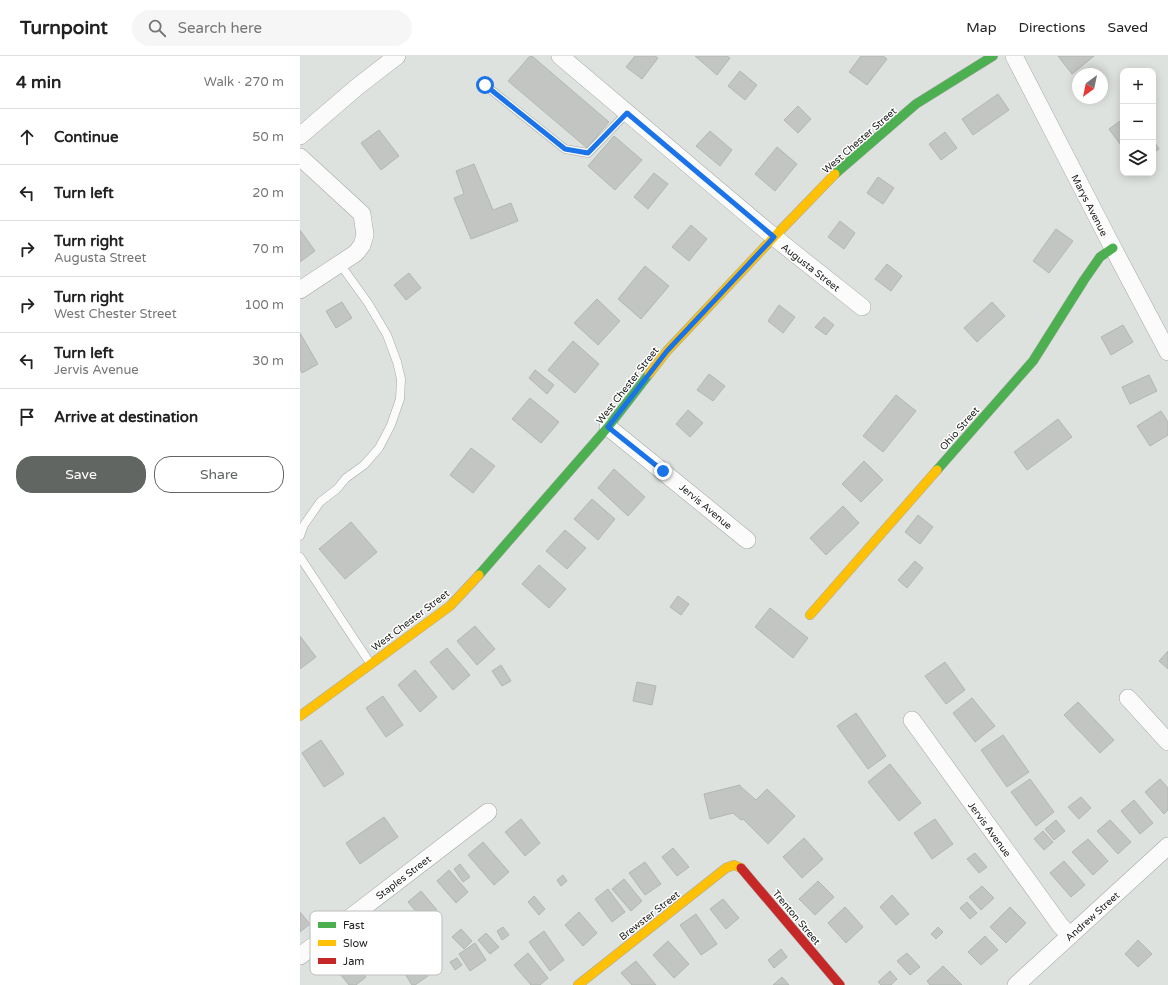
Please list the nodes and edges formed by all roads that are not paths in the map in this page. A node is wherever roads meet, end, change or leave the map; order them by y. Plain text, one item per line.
1 (397, 56) edge
2 (560, 56) edge
3 (993, 56) edge
4 (1014, 56) edge
5 (485, 85) dead end
6 (627, 113) junction
7 (300, 136) edge
8 (300, 157) edge
9 (774, 237) junction
10 (1112, 248) junction
11 (340, 264) junction
12 (300, 290) edge
13 (862, 307) dead end
14 (1168, 352) edge
15 (608, 427) junction
16 (300, 536) edge
17 (747, 540) dead end
18 (300, 557) edge
19 (810, 615) dead end
20 (371, 664) junction
21 (1128, 698) dead end
22 (300, 716) edge
23 (912, 720) dead end
24 (1168, 742) edge
25 (488, 812) dead end
26 (1168, 846) edge
27 (734, 865) joint
28 (359, 911) edge
29 (1070, 936) junction
30 (310, 948) edge
31 (300, 956) edge
32 (578, 985) edge
33 (840, 985) edge
34 (1016, 985) edge

1 - 7 street
2 - 6 street, Augusta Street
3 - 9 street, West Chester Street
4 - 10 street, Marys Avenue
5 - 6 lane
6 - 9 street, Augusta Street
8 - 11 street
9 - 13 street, Augusta Street
9 - 15 street, West Chester Street
10 - 14 street, Marys Avenue
10 - 19 street, Ohio Street
11 - 12 street
11 - 16 lane
15 - 17 street, Jervis Avenue
15 - 20 street, West Chester Street
18 - 20 lane
20 - 22 street, West Chester Street
21 - 24 street
23 - 29 street, Jervis Avenue
25 - 28 street, Staples Street
26 - 29 street, Andrew Street
27 - 32 street, Brewster Street
27 - 33 street, Trenton Street
29 - 34 street, Andrew Street
30 - 31 street, Staples Street

